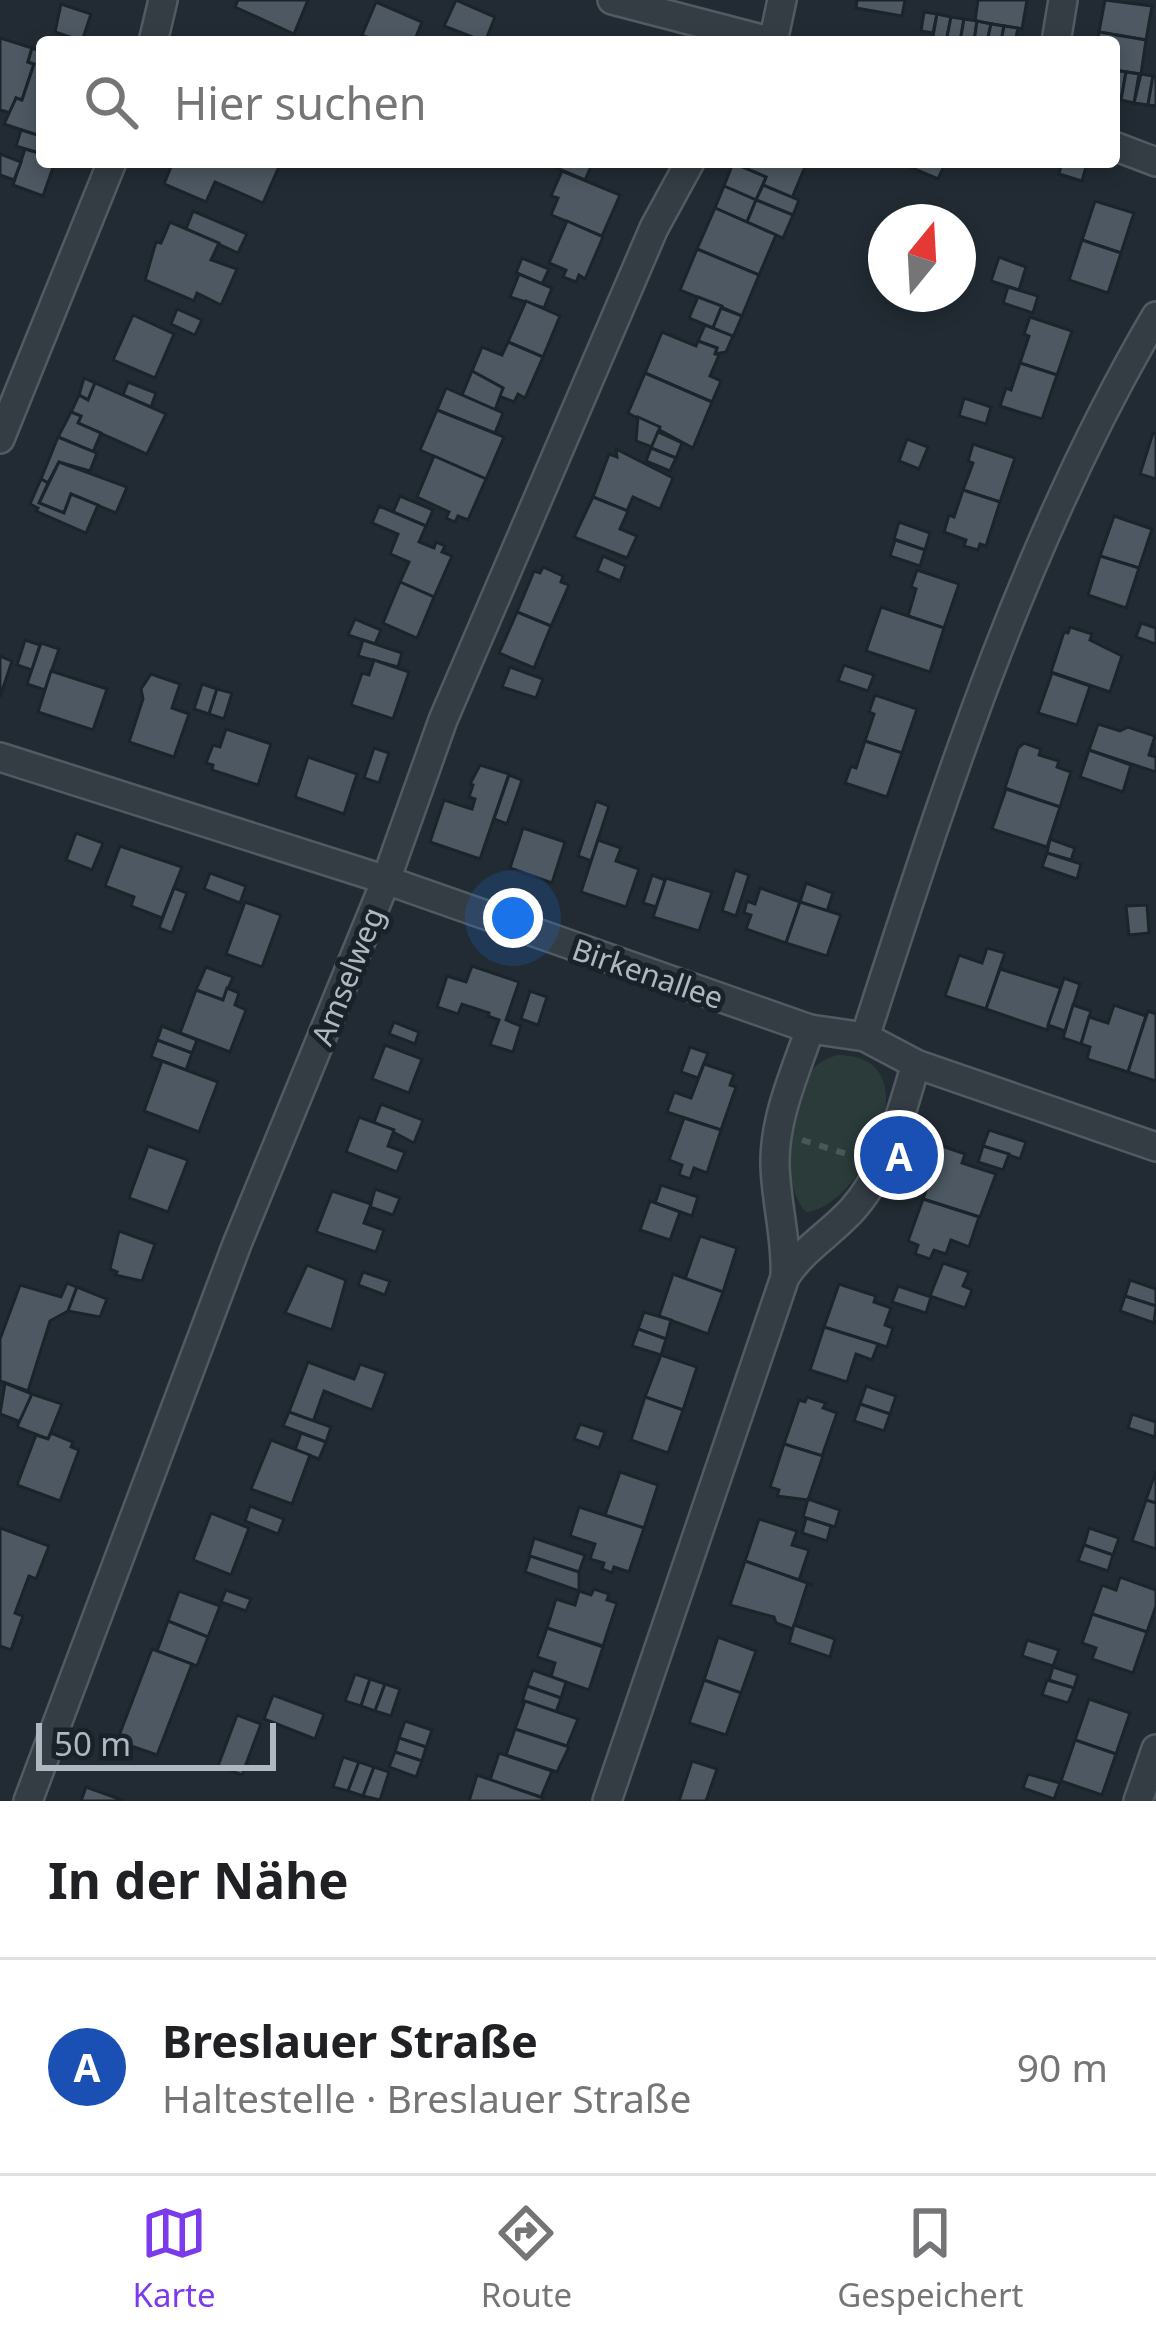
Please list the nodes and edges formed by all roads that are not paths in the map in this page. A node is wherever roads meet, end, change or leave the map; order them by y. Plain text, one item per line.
1 (163, 0) edge
2 (612, 0) edge
3 (782, 0) edge
4 (1063, 0) edge
5 (154, 36) edge
6 (748, 36) edge
7 (765, 36) edge
8 (1057, 36) edge
9 (1120, 148) edge
10 (1156, 162) edge
11 (110, 168) edge
12 (687, 168) edge
13 (1156, 316) edge
14 (0, 439) edge
15 (0, 757) edge
16 (386, 880) junction
17 (810, 1029) junction
18 (865, 1037) junction
19 (916, 1064) junction
20 (1156, 1148) edge
21 (785, 1277) junction
22 (1156, 1749) edge
23 (28, 1801) edge
24 (607, 1801) edge
25 (1138, 1801) edge

1 - 5 street
2 - 6 street
3 - 7 street
4 - 8 street
9 - 10 street
11 - 14 street
12 - 16 street, Amselweg
13 - 18 street
15 - 16 street, Birkenallee
16 - 17 street, Birkenallee
16 - 23 street, Amselweg
17 - 18 street, Birkenallee
17 - 21 street
18 - 19 street, Birkenallee
19 - 20 street, Birkenallee
19 - 21 street
21 - 24 street
22 - 25 street

